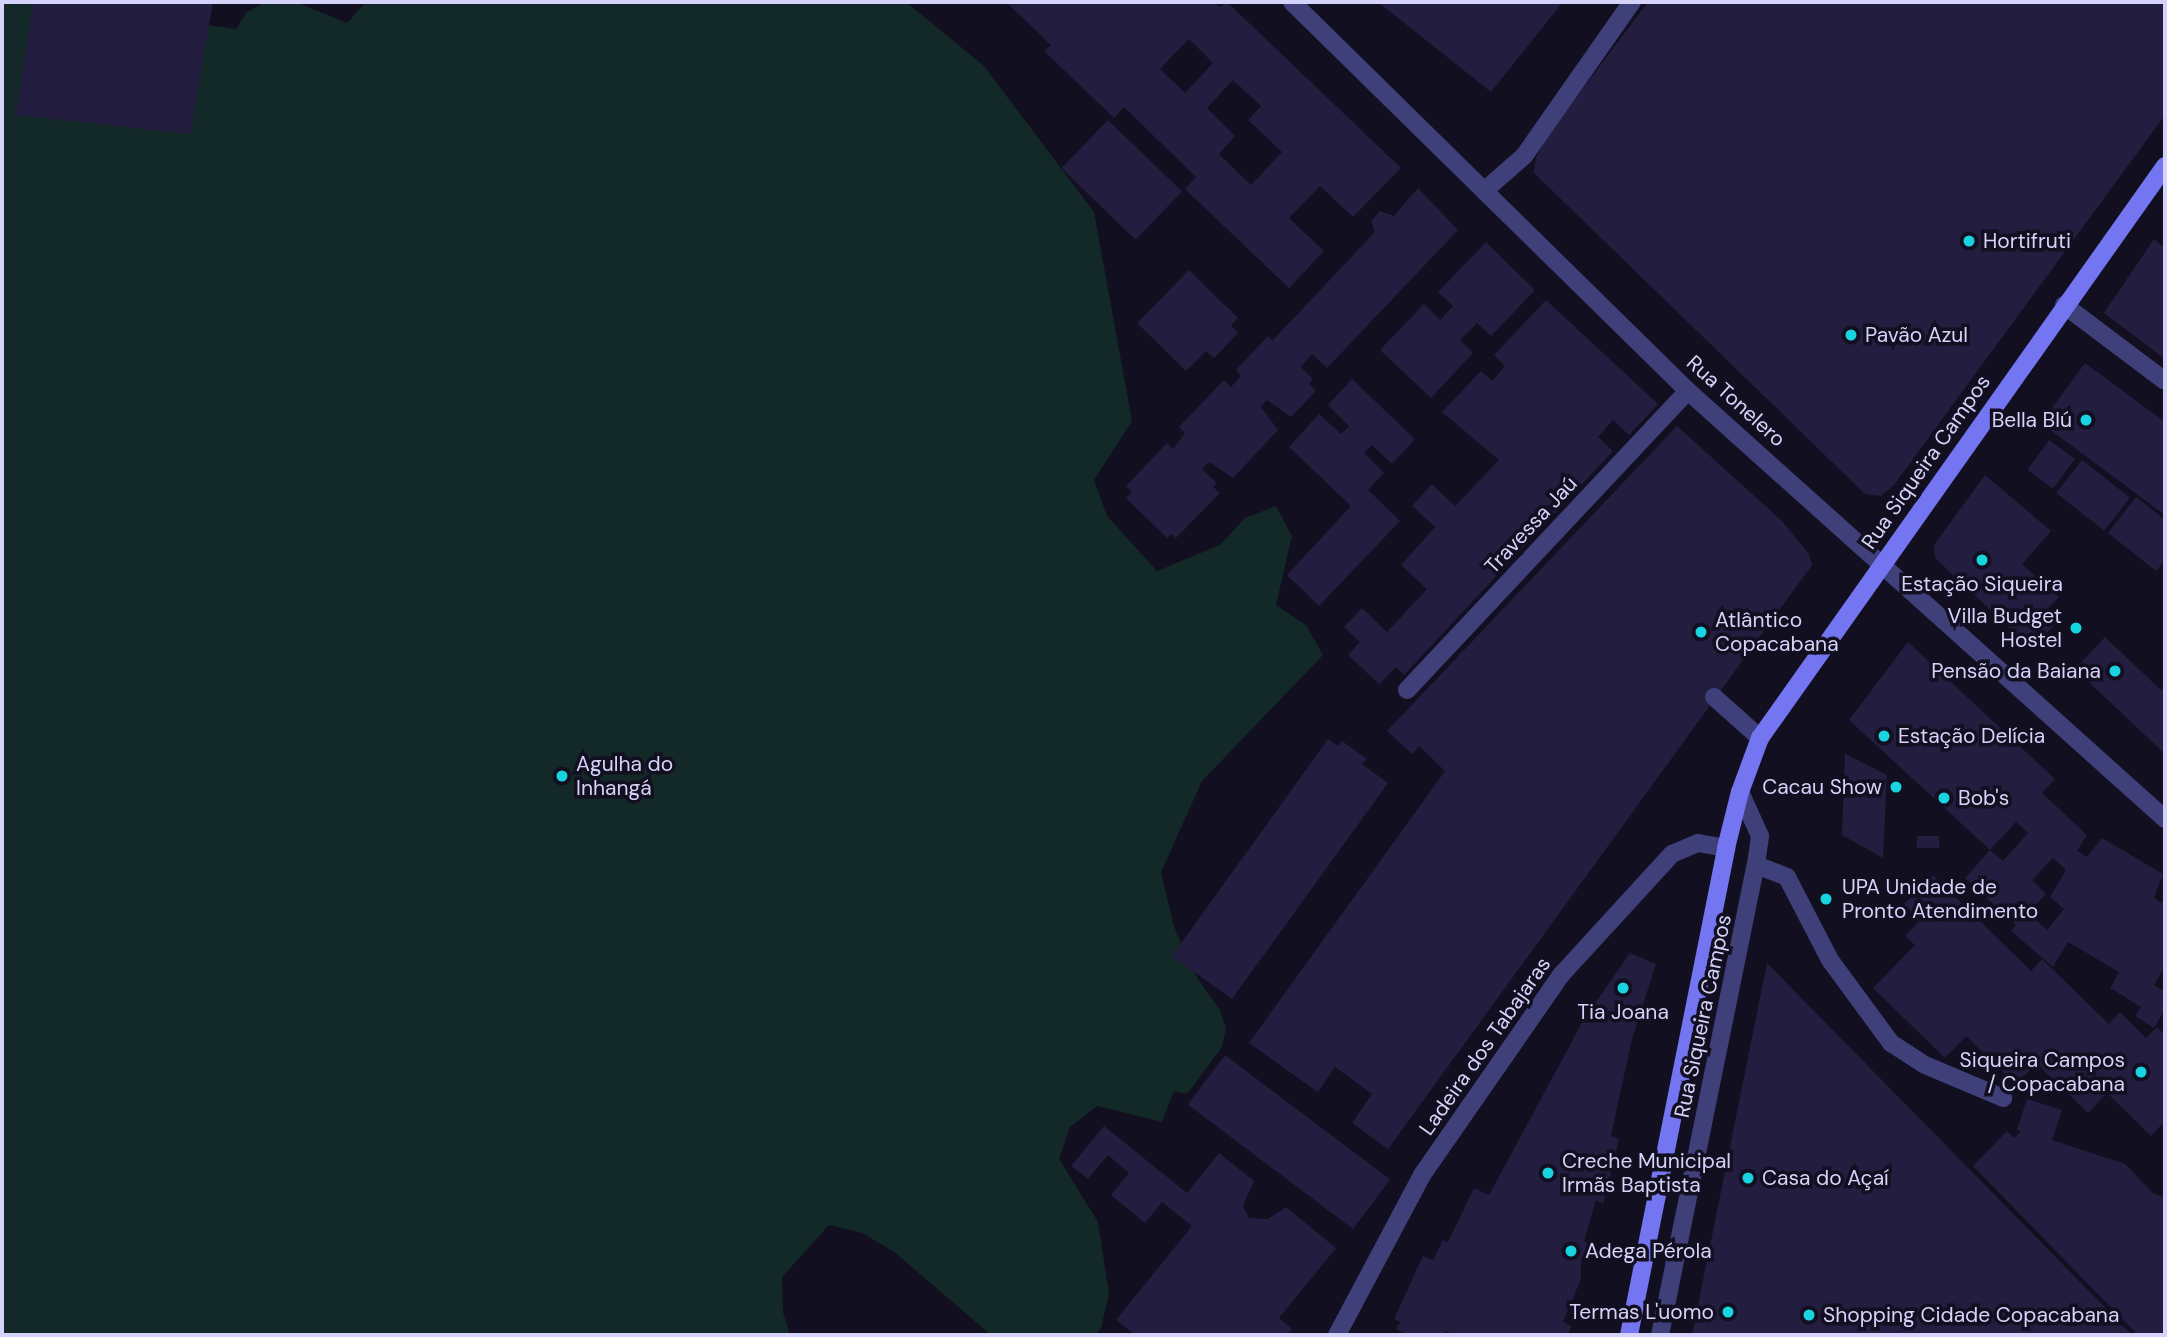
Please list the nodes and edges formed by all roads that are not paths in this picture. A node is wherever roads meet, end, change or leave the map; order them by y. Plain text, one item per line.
1 (1292, 2) edge
2 (1632, 2) edge
3 (2165, 166) edge
4 (1484, 191) junction
5 (2064, 305) junction
6 (2165, 381) edge
7 (1688, 391) junction
8 (1882, 564) junction
9 (1408, 690) dead end
10 (1714, 697) dead end
11 (1760, 738) junction
12 (1740, 792) junction
13 (2165, 819) edge
14 (1726, 848) junction
15 (1756, 865) junction
16 (2003, 1098) dead end
17 (1337, 1335) edge
18 (1629, 1335) edge
19 (1660, 1335) edge

1 - 4 street, Rua Tonelero
2 - 4 street
3 - 5 main road, Rua Siqueira Campos
4 - 7 street, Rua Tonelero
5 - 6 street
5 - 8 main road, Rua Siqueira Campos
7 - 8 street, Rua Tonelero
7 - 9 street, Travessa Jaú
8 - 11 main road, Rua Siqueira Campos
8 - 13 street, Rua Tonelero
10 - 11 street
11 - 12 main road, Rua Siqueira Campos
12 - 14 main road, Rua Siqueira Campos
12 - 15 street, Rua Siqueira Campos
14 - 17 street, Ladeira dos Tabajaras
14 - 18 main road, Rua Siqueira Campos
15 - 16 street
15 - 19 street, Rua Siqueira Campos

